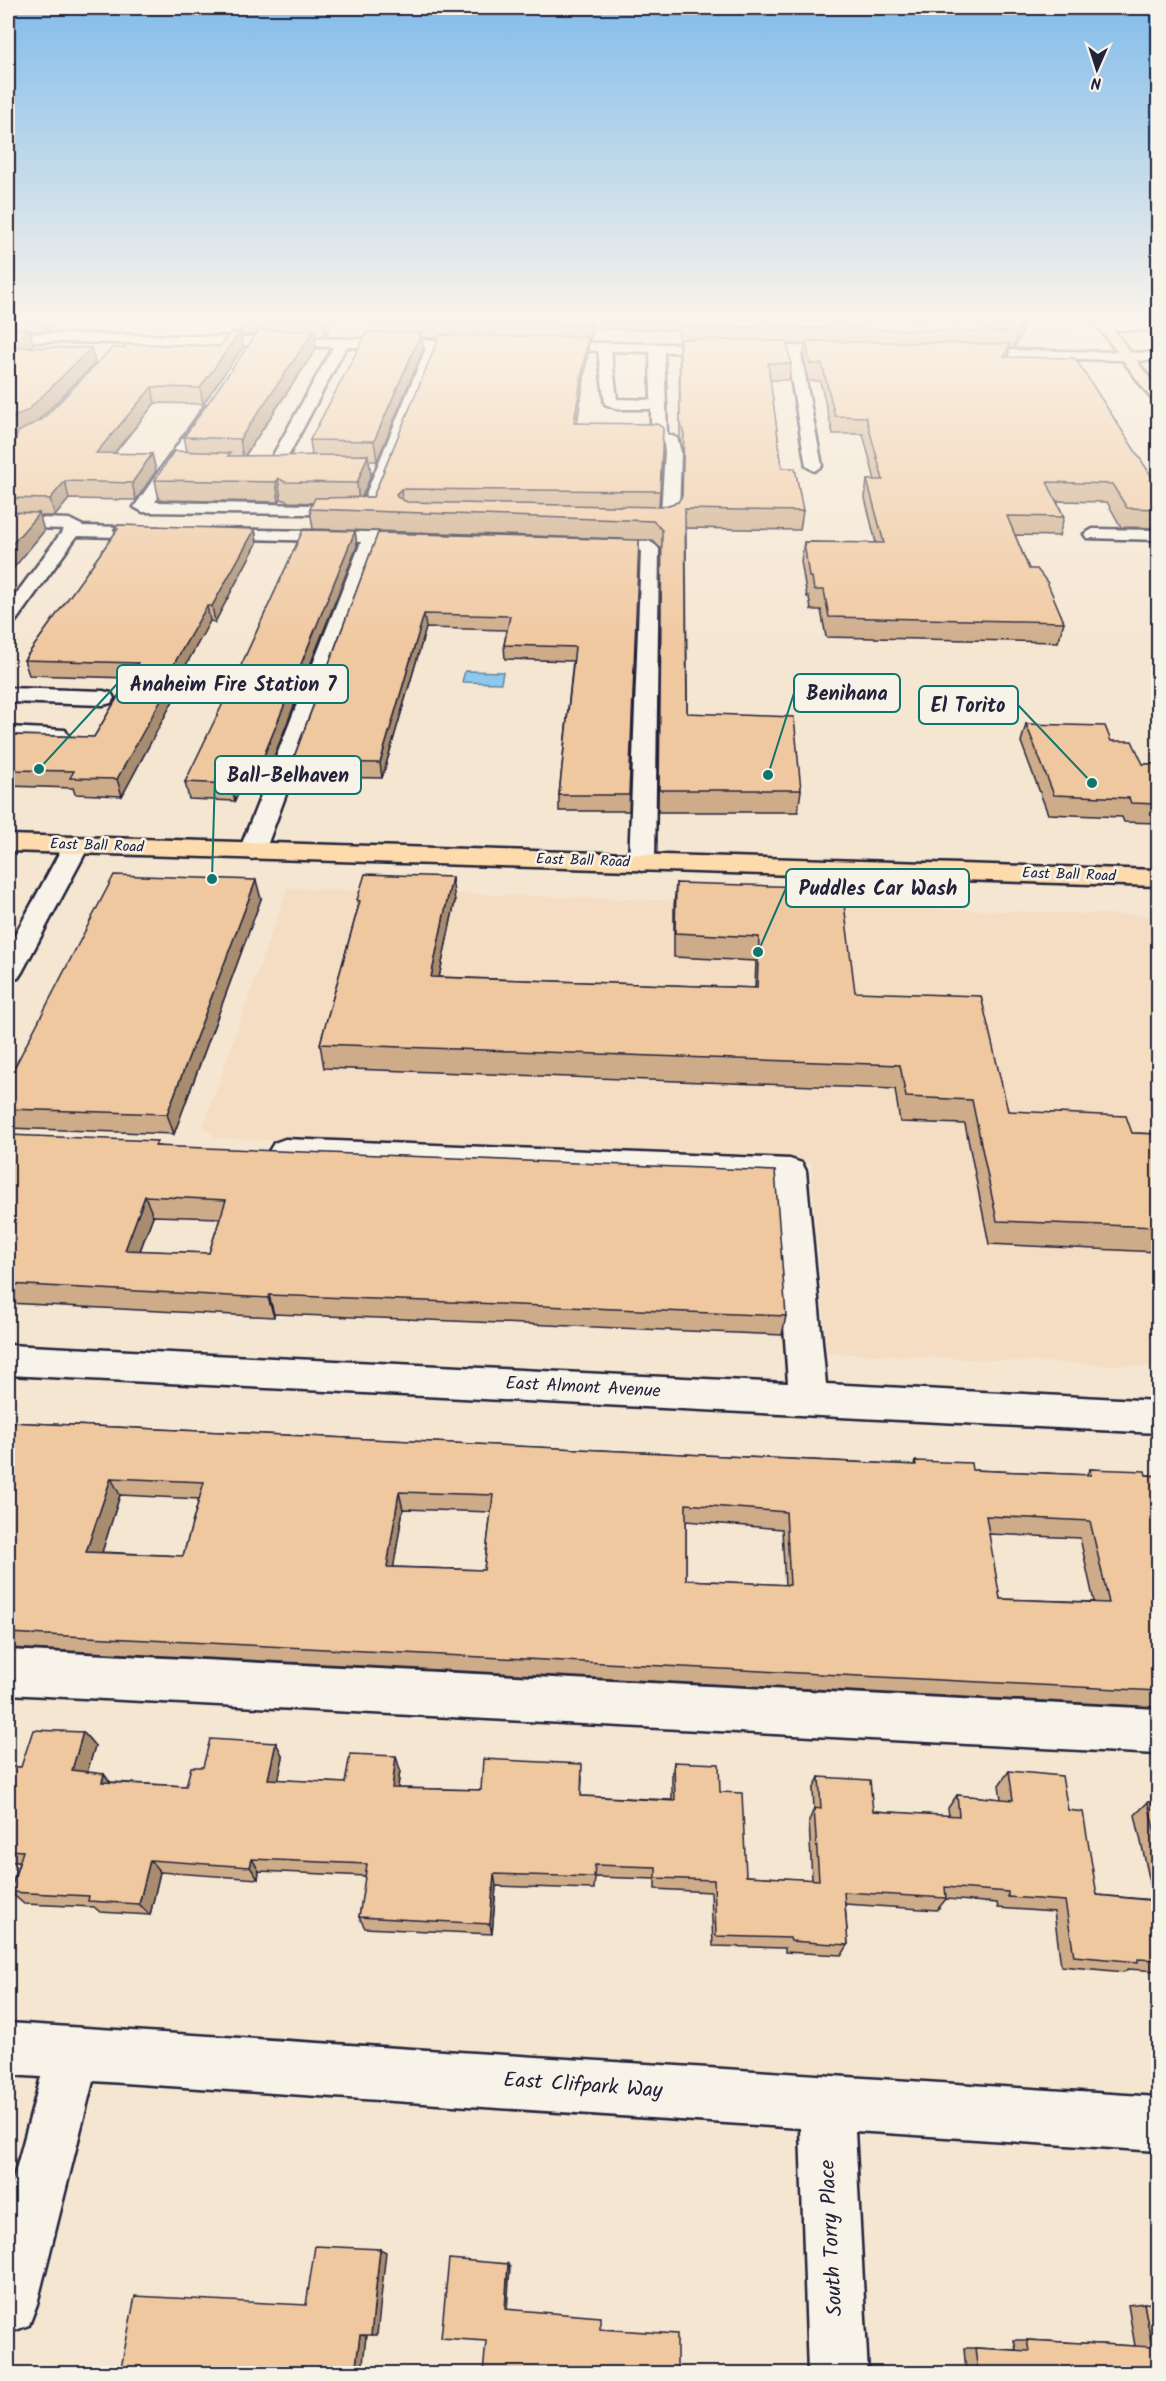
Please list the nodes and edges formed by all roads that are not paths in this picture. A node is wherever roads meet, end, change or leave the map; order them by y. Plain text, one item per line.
1 (197, 428) edge
2 (296, 428) edge
3 (401, 428) edge
4 (658, 428) edge
5 (807, 428) edge
6 (172, 464) junction
7 (195, 464) edge
8 (253, 465) edge
9 (276, 466) junction
10 (297, 466) edge
11 (814, 466) dead end
12 (363, 467) edge
13 (385, 468) junction
14 (615, 518) edge
15 (8, 522) edge
16 (65, 527) junction
17 (1093, 534) dead end
18 (1158, 535) edge
19 (372, 537) junction
20 (442, 539) edge
21 (570, 543) edge
22 (8, 618) edge
23 (8, 695) edge
24 (103, 698) dead end
25 (8, 734) edge
26 (57, 735) edge
27 (8, 843) edge
28 (76, 846) junction
29 (252, 851) junction
30 (642, 863) junction
31 (1158, 878) edge
32 (8, 972) edge
33 (258, 1150) edge
34 (8, 1360) edge
35 (808, 1400) junction
36 (1158, 1417) edge
37 (8, 1672) edge
38 (1158, 1732) edge
39 (8, 2049) edge
40 (74, 2053) junction
41 (825, 2102) junction
42 (1158, 2124) edge
43 (8, 2304) edge
44 (838, 2373) edge

1 - 6 street
2 - 9 street
3 - 13 street
4 - 14 street
5 - 11 street
6 - 7 street
6 - 13 street
8 - 9 street
9 - 10 street
12 - 13 street
15 - 16 street
16 - 19 street
16 - 22 street
17 - 18 street
19 - 20 street
19 - 29 street
21 - 30 street
23 - 24 street
25 - 26 street
27 - 28 main road, East Ball Road
28 - 29 main road, East Ball Road
28 - 32 street
29 - 30 main road, East Ball Road
30 - 31 main road, East Ball Road
33 - 35 street
34 - 35 street, East Almont Avenue
35 - 36 street, East Almont Avenue
37 - 38 street
39 - 40 street, East Clifpark Way
40 - 41 street, East Clifpark Way
40 - 43 street
41 - 42 street, East Clifpark Way
41 - 44 street, South Torry Place

